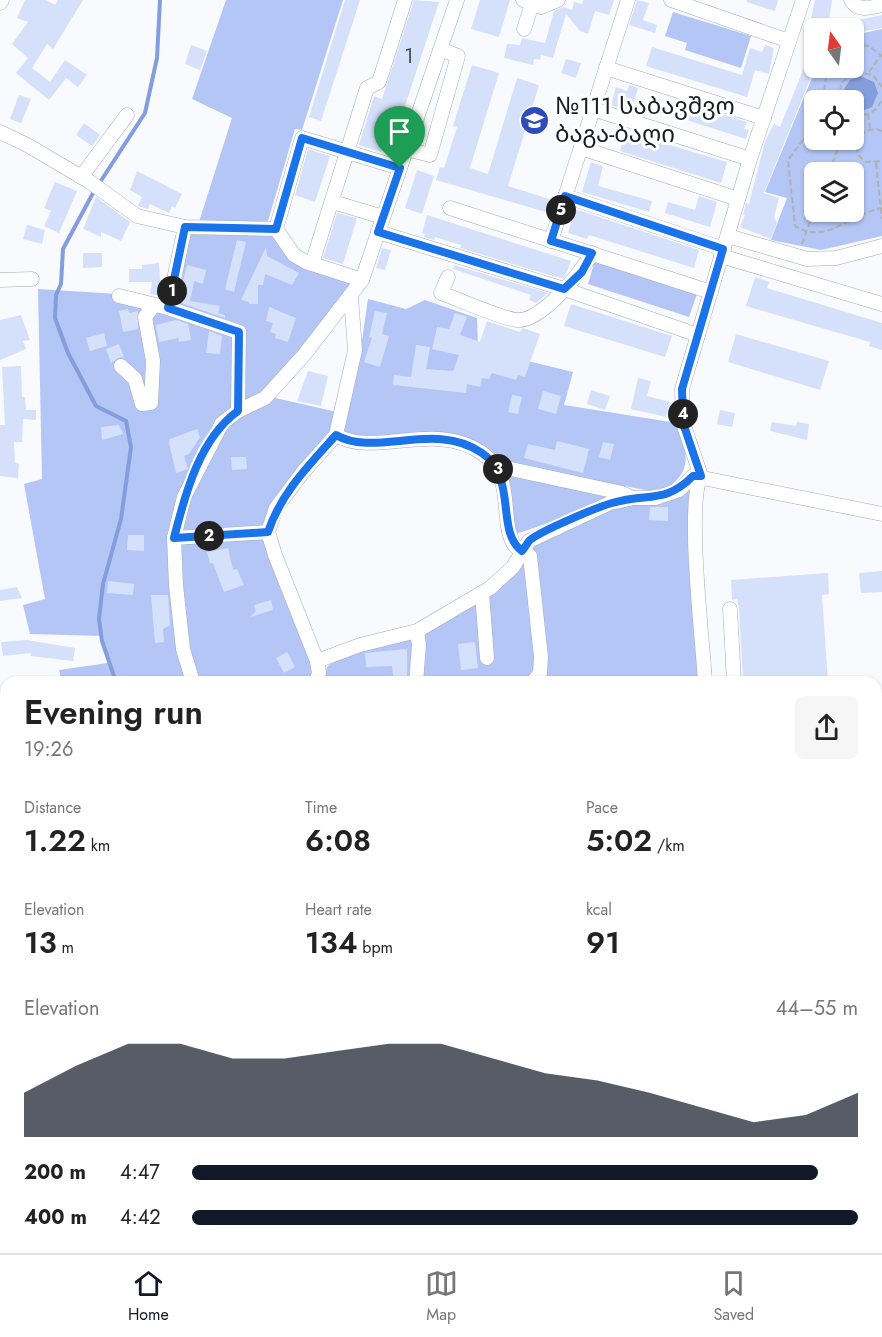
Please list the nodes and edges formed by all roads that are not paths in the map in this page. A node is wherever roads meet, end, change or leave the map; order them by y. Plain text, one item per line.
1 (405, 0) edge
2 (456, 0) edge
3 (558, 0) edge
4 (628, 0) edge
5 (671, 0) edge
6 (803, 0) edge
7 (851, 0) edge
8 (528, 2) edge
9 (882, 5) edge
10 (524, 29) dead end
11 (789, 41) junction
12 (440, 49) junction
13 (606, 68) junction
14 (593, 109) junction
15 (128, 114) dead end
16 (764, 118) junction
17 (0, 132) edge
18 (580, 148) junction
19 (406, 149) junction
20 (348, 152) junction
21 (750, 159) junction
22 (400, 168) junction
23 (85, 179) junction
24 (565, 196) junction
25 (738, 199) junction
26 (333, 202) junction
27 (450, 208) dead end
28 (383, 217) junction
29 (185, 227) junction
30 (276, 229) junction
31 (378, 232) junction
32 (551, 241) junction
33 (882, 246) edge
34 (724, 247) junction
35 (592, 253) junction
36 (312, 264) junction
37 (448, 277) dead end
38 (32, 279) dead end
39 (0, 280) edge
40 (362, 280) junction
41 (564, 289) junction
42 (711, 292) junction
43 (119, 297) dead end
44 (351, 297) junction
45 (882, 304) edge
46 (161, 306) junction
47 (698, 335) junction
48 (121, 366) dead end
49 (238, 411) junction
50 (336, 435) junction
51 (498, 470) junction
52 (701, 476) junction
53 (634, 498) junction
54 (882, 514) edge
55 (268, 532) junction
56 (174, 538) junction
57 (522, 551) junction
58 (482, 593) junction
59 (730, 609) dead end
60 (417, 630) junction
61 (487, 658) dead end
62 (317, 661) junction
63 (191, 676) edge
64 (318, 676) edge
65 (416, 676) edge
66 (537, 676) edge
67 (705, 676) edge
68 (734, 676) edge

1 - 20 street
2 - 12 street
3 - 8 street
4 - 13 street
5 - 11 street
6 - 11 street
7 - 9 street
8 - 10 street
11 - 16 street
12 - 19 street
12 - 19 street
13 - 14 street
13 - 16 street
14 - 18 street
14 - 21 street
15 - 23 street
16 - 21 street
17 - 23 street
18 - 24 street
18 - 25 street
19 - 22 street
20 - 22 street
20 - 26 street
20 - 30 street
21 - 25 street
22 - 28 street
23 - 29 street
24 - 32 street
24 - 34 street
25 - 34 street
26 - 28 street
26 - 36 street
27 - 32 street
28 - 31 street
29 - 30 street
29 - 46 street
30 - 36 street
31 - 40 street
31 - 41 street
32 - 35 street
33 - 34 street
34 - 42 street
34 - 45 street
35 - 41 street
35 - 42 street
36 - 40 street
37 - 41 street
38 - 39 street
40 - 44 street
41 - 47 street
42 - 47 street
43 - 46 street
44 - 49 street
44 - 50 street
46 - 48 street
46 - 49 street
47 - 52 street
49 - 56 street
50 - 51 street
50 - 55 street
51 - 53 street
51 - 57 street
52 - 53 street
52 - 54 street
52 - 67 street
53 - 57 street
55 - 56 street
55 - 62 street
56 - 63 street
57 - 58 street
57 - 66 street
58 - 60 street
58 - 61 street
59 - 68 street
60 - 62 street
60 - 65 street
62 - 64 street

